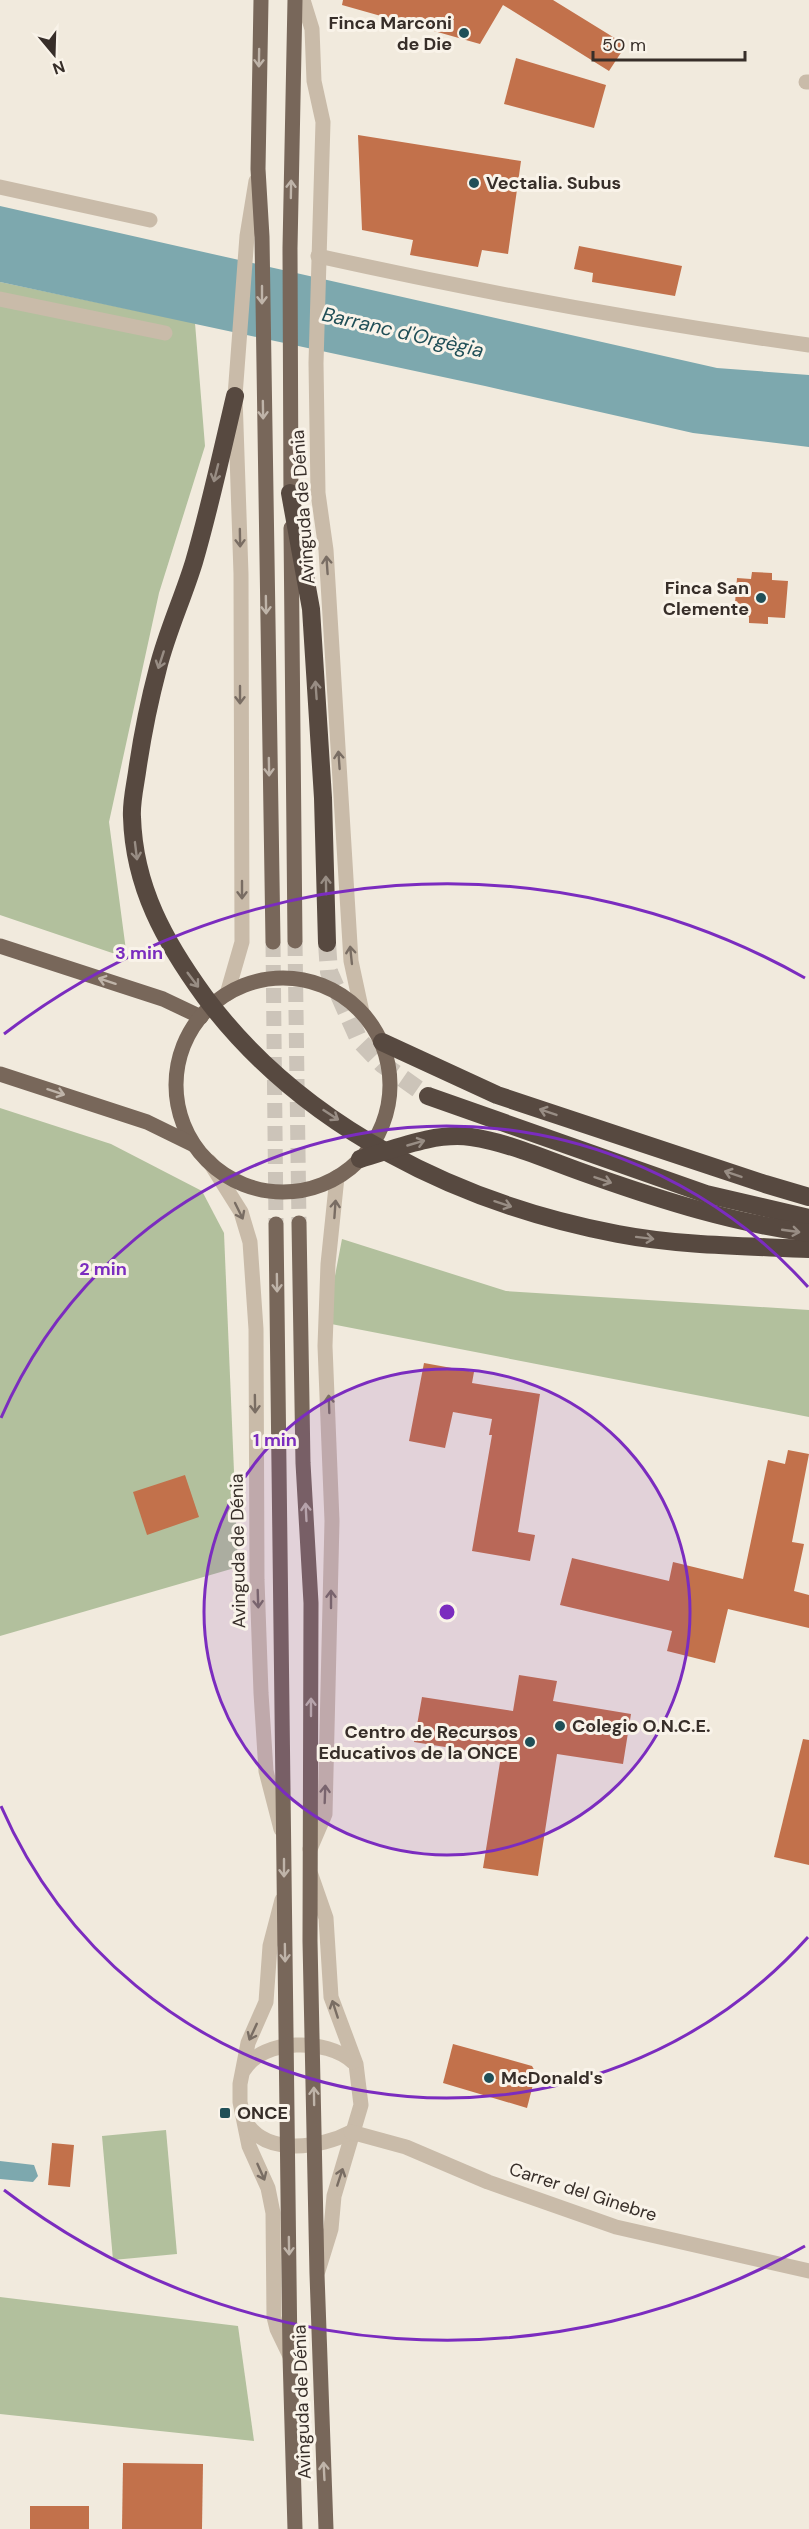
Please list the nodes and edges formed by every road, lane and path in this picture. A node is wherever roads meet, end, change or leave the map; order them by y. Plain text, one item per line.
1 (261, 0) edge
2 (295, 0) edge
3 (303, 0) edge
4 (0, 187) edge
5 (150, 220) dead end
6 (254, 237) junction
7 (318, 256) junction
8 (0, 299) edge
9 (165, 333) dead end
10 (809, 345) edge
11 (235, 396) junction
12 (290, 493) junction
13 (295, 941) tunnel mouth
14 (273, 942) tunnel mouth
15 (327, 943) tunnel mouth
16 (0, 946) edge
17 (226, 994) junction
18 (363, 1012) junction
19 (201, 1017) junction
20 (382, 1042) junction
21 (0, 1074) edge
22 (429, 1096) tunnel mouth
23 (194, 1144) junction
24 (360, 1159) junction
25 (209, 1161) junction
26 (337, 1177) junction
27 (809, 1197) edge
28 (809, 1218) edge
29 (299, 1223) tunnel mouth
30 (276, 1224) tunnel mouth
31 (809, 1233) edge
32 (809, 1249) edge
33 (284, 1841) junction
34 (310, 1849) junction
35 (310, 1871) junction
36 (284, 1894) junction
37 (287, 2046) junction
38 (314, 2046) junction
39 (356, 2064) junction
40 (243, 2070) junction
41 (243, 2117) junction
42 (351, 2132) junction
43 (288, 2145) junction
44 (315, 2145) junction
45 (809, 2271) edge
46 (317, 2274) junction
47 (290, 2356) junction
48 (295, 2529) edge
49 (326, 2529) edge

1 -> 6 main road, Avinguda de Dénia
12 -> 2 main road, Avinguda de Dénia
3 - 7 street, Avinguda de Dénia
4 - 5 street
6 - 11 street
6 -> 14 main road, Avinguda de Dénia
7 - 10 street
18 -> 7 street, Avinguda de Dénia
8 - 9 street
11 -> 17 street
11 -> 32 highway
12 - 13 main road, Avinguda de Dénia
15 -> 12 highway
19 -> 16 main road
17 - 18 main road
17 - 19 main road
18 - 20 main road
19 - 23 main road
20 - 24 main road
27 -> 20 highway
21 -> 23 main road
22 - 28 highway
23 - 25 main road
24 - 26 main road
24 -> 31 highway
25 - 26 main road
25 -> 33 street, Avinguda de Dénia
34 -> 26 street, Avinguda de Dénia
34 -> 29 main road, Avinguda de Dénia
30 -> 33 main road, Avinguda de Dénia
33 -> 36 main road, Avinguda de Dénia
34 - 35 main road, Avinguda de Dénia
35 - 38 main road, Avinguda de Dénia
39 -> 35 street, Avinguda de Dénia
36 -> 37 main road, Avinguda de Dénia
36 -> 40 street, Avinguda de Dénia
37 - 38 street
37 - 40 street
37 - 43 main road, Avinguda de Dénia
38 - 39 street
44 -> 38 main road, Avinguda de Dénia
39 - 42 street, Avinguda de Dénia
40 - 41 street, Avinguda de Dénia
41 - 43 street
41 -> 47 street, Avinguda de Dénia
42 - 44 street
42 - 45 street, Carrer del Ginebre
46 -> 42 street, Avinguda de Dénia
43 - 44 street
43 -> 47 main road, Avinguda de Dénia
44 - 46 main road, Avinguda de Dénia
49 -> 46 main road, Avinguda de Dénia
47 - 48 main road, Avinguda de Dénia

